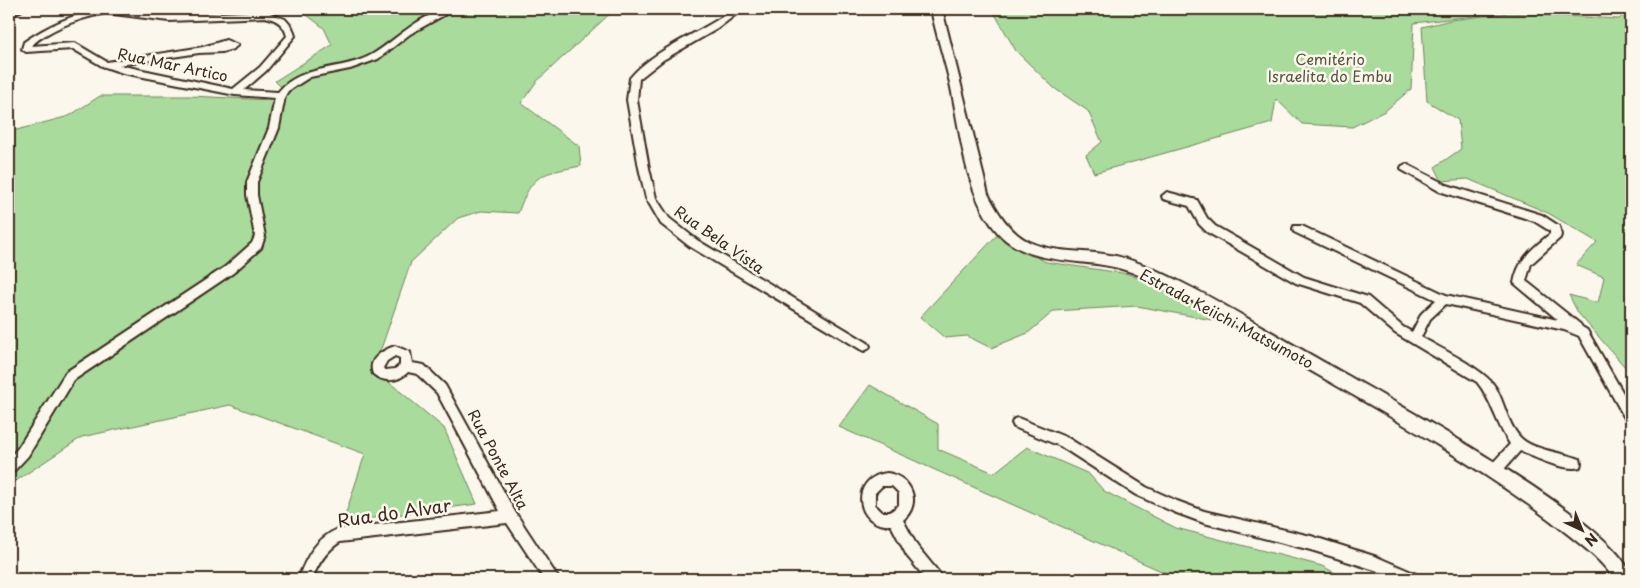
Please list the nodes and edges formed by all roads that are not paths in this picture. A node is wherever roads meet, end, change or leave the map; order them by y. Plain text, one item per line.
1 (20, 9) edge
2 (451, 9) edge
3 (739, 9) edge
4 (936, 9) edge
5 (156, 13) edge
6 (9, 15) edge
7 (226, 49) dead end
8 (105, 64) junction
9 (235, 92) junction
10 (280, 95) junction
11 (1406, 168) dead end
12 (1167, 196) dead end
13 (1298, 229) dead end
14 (1444, 299) junction
15 (1583, 333) junction
16 (1414, 338) junction
17 (864, 346) dead end
18 (406, 367) dead end
19 (1631, 418) edge
20 (1018, 423) dead end
21 (1518, 444) junction
22 (1575, 463) dead end
23 (9, 467) edge
24 (1494, 471) junction
25 (510, 516) junction
26 (894, 517) dead end
27 (1625, 575) edge
28 (305, 579) edge
29 (552, 579) edge
30 (935, 579) edge
31 (1411, 579) edge

1 - 6 street
2 - 10 street
3 - 17 street, Rua Bela Vista
4 - 24 main road, Estrada Keiichi Matsumoto
5 - 8 street, Rua Mar Artico
5 - 9 street, Rua Mar Artico
7 - 8 street
8 - 9 street, Rua Mar Artico
9 - 10 street, Rua Mar Artico
10 - 23 street
11 - 15 street
12 - 16 street
13 - 14 street
14 - 15 street
14 - 16 street
15 - 19 street
16 - 21 street
18 - 25 street, Rua Ponte Alta
20 - 31 street
21 - 22 street
21 - 24 street
24 - 27 main road, Estrada Keiichi Matsumoto
25 - 28 street, Rua do Alvar
25 - 29 street, Rua Ponte Alta
26 - 30 street

